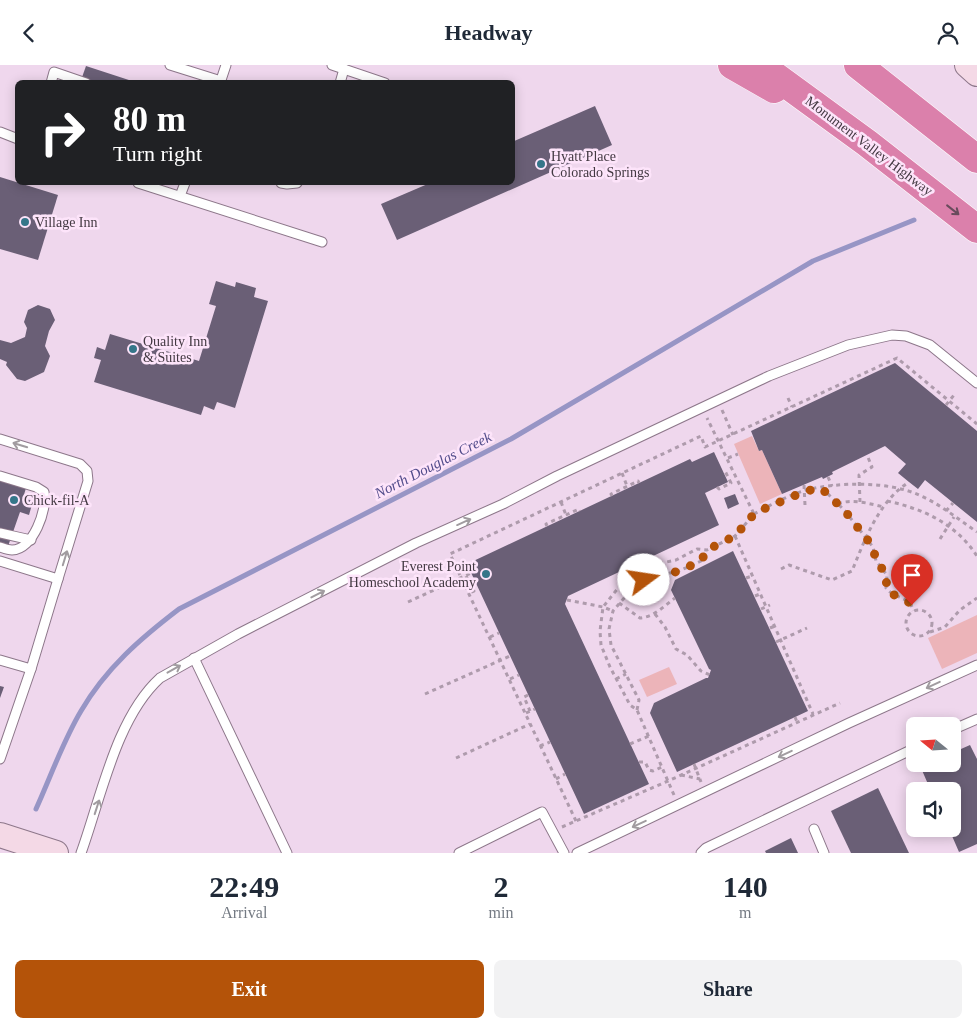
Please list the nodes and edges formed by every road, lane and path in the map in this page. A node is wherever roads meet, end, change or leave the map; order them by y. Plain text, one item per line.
1 (170, 65) edge
2 (226, 65) edge
3 (332, 65) edge
4 (732, 65) edge
5 (760, 65) edge
6 (858, 65) edge
7 (887, 65) edge
8 (967, 65) edge
9 (344, 69) junction
10 (977, 74) edge
11 (52, 80) edge
12 (77, 80) edge
13 (215, 80) edge
14 (222, 80) edge
15 (341, 80) edge
16 (377, 80) edge
17 (0, 132) edge
18 (15, 138) edge
19 (866, 143) junction
20 (977, 149) edge
21 (977, 159) edge
22 (144, 185) edge
23 (184, 185) edge
24 (180, 196) junction
25 (977, 229) edge
26 (322, 243) dead end
27 (977, 383) edge
28 (820, 394) junction
29 (954, 395) dead end
30 (788, 398) dead end
31 (822, 398) dead end
32 (718, 401) junction
33 (949, 401) junction
34 (946, 405) dead end
35 (792, 407) junction
36 (702, 408) junction
37 (964, 414) junction
38 (768, 418) junction
39 (961, 418) dead end
40 (770, 423) dead end
41 (977, 424) edge
42 (733, 435) junction
43 (0, 439) edge
44 (720, 441) junction
45 (738, 454) dead end
46 (867, 455) dead end
47 (728, 458) junction
48 (725, 471) dead end
49 (622, 473) junction
50 (0, 476) edge
51 (828, 477) dead end
52 (909, 482) dead end
53 (638, 483) dead end
54 (860, 484) junction
55 (804, 485) dead end
56 (832, 486) junction
57 (627, 487) junction
58 (718, 487) dead end
59 (821, 488) junction
60 (900, 488) junction
61 (806, 491) junction
62 (612, 496) dead end
63 (887, 501) junction
64 (561, 502) junction
65 (860, 502) junction
66 (953, 503) dead end
67 (805, 505) dead end
68 (838, 505) junction
69 (884, 507) junction
70 (580, 511) dead end
71 (946, 511) junction
72 (754, 514) junction
73 (566, 515) junction
74 (954, 517) junction
75 (547, 526) dead end
76 (949, 526) junction
77 (977, 532) edge
78 (0, 533) edge
79 (735, 536) junction
80 (865, 537) junction
81 (940, 539) dead end
82 (30, 540) junction
83 (0, 547) edge
84 (707, 550) junction
85 (977, 556) edge
86 (0, 561) edge
87 (781, 569) dead end
88 (471, 573) dead end
89 (632, 575) junction
90 (466, 576) junction
91 (752, 576) junction
92 (461, 577) junction
93 (746, 578) dead end
94 (58, 579) junction
95 (636, 584) junction
96 (469, 593) junction
97 (760, 594) junction
98 (755, 596) dead end
99 (675, 597) dead end
100 (977, 598) edge
101 (567, 600) dead end
102 (408, 602) dead end
103 (619, 603) junction
104 (768, 606) junction
105 (603, 607) junction
106 (761, 609) dead end
107 (613, 611) junction
108 (913, 611) junction
109 (655, 614) junction
110 (775, 626) junction
111 (770, 628) dead end
112 (807, 628) dead end
113 (499, 633) dead end
114 (928, 633) junction
115 (490, 637) junction
116 (781, 640) junction
117 (776, 642) dead end
118 (601, 645) junction
119 (610, 645) junction
120 (510, 656) dead end
121 (194, 658) junction
122 (0, 660) edge
123 (501, 660) junction
124 (977, 665) edge
125 (31, 669) junction
126 (519, 675) dead end
127 (626, 675) junction
128 (710, 675) dead end
129 (510, 679) junction
130 (616, 679) junction
131 (425, 694) dead end
132 (528, 695) dead end
133 (840, 703) dead end
134 (535, 709) dead end
135 (637, 710) junction
136 (530, 711) junction
137 (526, 713) junction
138 (813, 714) junction
139 (795, 717) dead end
140 (977, 719) edge
141 (797, 722) junction
142 (530, 723) junction
143 (961, 726) edge
144 (759, 734) dead end
145 (649, 736) junction
146 (761, 738) junction
147 (550, 742) dead end
148 (630, 744) dead end
149 (540, 746) junction
150 (726, 749) dead end
151 (906, 752) edge
152 (728, 753) junction
153 (456, 758) dead end
154 (0, 759) edge
155 (639, 762) dead end
156 (694, 764) dead end
157 (662, 767) junction
158 (696, 768) junction
159 (566, 774) dead end
160 (681, 775) junction
161 (556, 779) junction
162 (700, 779) junction
163 (668, 781) junction
164 (706, 792) junction
165 (679, 805) junction
166 (576, 821) junction
167 (550, 828) junction
168 (814, 829) dead end
169 (0, 835) edge
170 (56, 853) edge
171 (81, 853) edge
172 (287, 853) edge
173 (459, 853) edge
174 (564, 853) edge
175 (577, 853) edge
176 (700, 853) edge
177 (824, 853) edge

1 - 13 lane
2 - 14 lane
3 - 9 lane
4 - 19 highway
5 - 19 highway, Monument Valley Highway
6 - 21 highway
7 - 20 highway
8 - 10 main road
9 - 15 lane
9 - 16 lane
11 - 12 lane
17 - 18 lane
19 -> 25 highway, Monument Valley Highway
22 - 24 lane
23 - 24 lane
24 - 26 lane
27 - 32 lane
28 - 31 path
28 - 33 path
28 - 35 path
29 - 33 path
30 - 35 path
32 - 36 lane
32 - 42 path
33 - 34 path
33 - 37 path
35 - 38 path
36 - 44 path
121 -> 36 lane
37 - 39 path
37 - 41 path
38 - 40 path
38 - 42 path
42 - 44 path
94 -> 43 lane
44 - 47 path
44 - 49 path
45 - 47 path
46 - 54 path
47 - 72 path
48 - 58 path
49 - 57 path
49 - 64 path
50 - 82 lane
51 - 56 path
52 - 60 path
53 - 57 path
54 - 56 path
54 - 60 path
54 - 65 path
55 - 61 path
56 - 59 path
57 - 62 path
59 - 61 path
59 - 68 path
60 - 63 path
60 - 71 path
61 - 67 path
61 - 72 path
63 - 69 path
63 - 76 path
64 - 73 path
64 - 92 path
65 - 68 path
65 - 69 path
66 - 71 path
68 - 80 path
69 - 80 path
70 - 73 path
71 - 74 path
72 - 79 path
73 - 75 path
74 - 76 path
74 - 77 path
76 - 81 path
76 - 85 path
78 - 82 lane
79 - 84 path
79 - 91 path
80 - 87 path
80 - 108 path
82 - 83 lane
84 - 89 path
84 - 95 path
86 - 94 lane
88 - 90 path
89 - 95 path
89 - 105 path
90 - 92 path
90 - 96 path
91 - 93 path
91 - 97 path
92 - 96 path
92 - 102 path
94 - 125 lane
95 - 103 path
96 - 115 path
97 - 98 path
97 - 104 path
99 - 109 path
100 - 114 path
101 - 105 path
103 - 107 path
103 - 109 path
104 - 106 path
104 - 110 path
105 - 107 path
105 - 118 path
107 - 119 path
108 - 114 path
108 - 114 path
109 - 128 path
110 - 111 path
110 - 116 path
112 - 116 path
113 - 115 path
115 - 123 path
116 - 117 path
116 - 138 path
118 - 119 path
118 - 130 path
119 - 127 path
120 - 123 path
171 -> 121 lane
121 - 172 lane
122 - 125 lane
123 - 129 path
123 - 131 path
124 -> 164 lane
125 - 154 lane
126 - 129 path
127 - 130 path
127 - 135 path
129 - 137 path
130 - 135 path
132 - 136 path
133 - 138 path
134 - 136 path
135 - 145 path
136 - 137 path
137 - 142 path
138 - 141 path
139 - 141 path
140 - 143 lane
141 - 146 path
142 - 149 path
142 - 153 path
144 - 146 path
145 - 148 path
145 - 157 path
146 - 152 path
147 - 149 path
149 - 161 path
150 - 152 path
151 - 176 lane
152 - 158 path
155 - 157 path
156 - 158 path
157 - 163 path
158 - 160 path
158 - 162 path
159 - 161 path
160 - 162 path
160 - 163 path
161 - 166 path
162 - 164 path
163 - 165 path
163 - 166 path
164 - 165 lane
165 -> 175 lane
166 - 167 path
167 - 173 lane
167 - 174 lane
168 - 177 lane
169 - 170 main road

